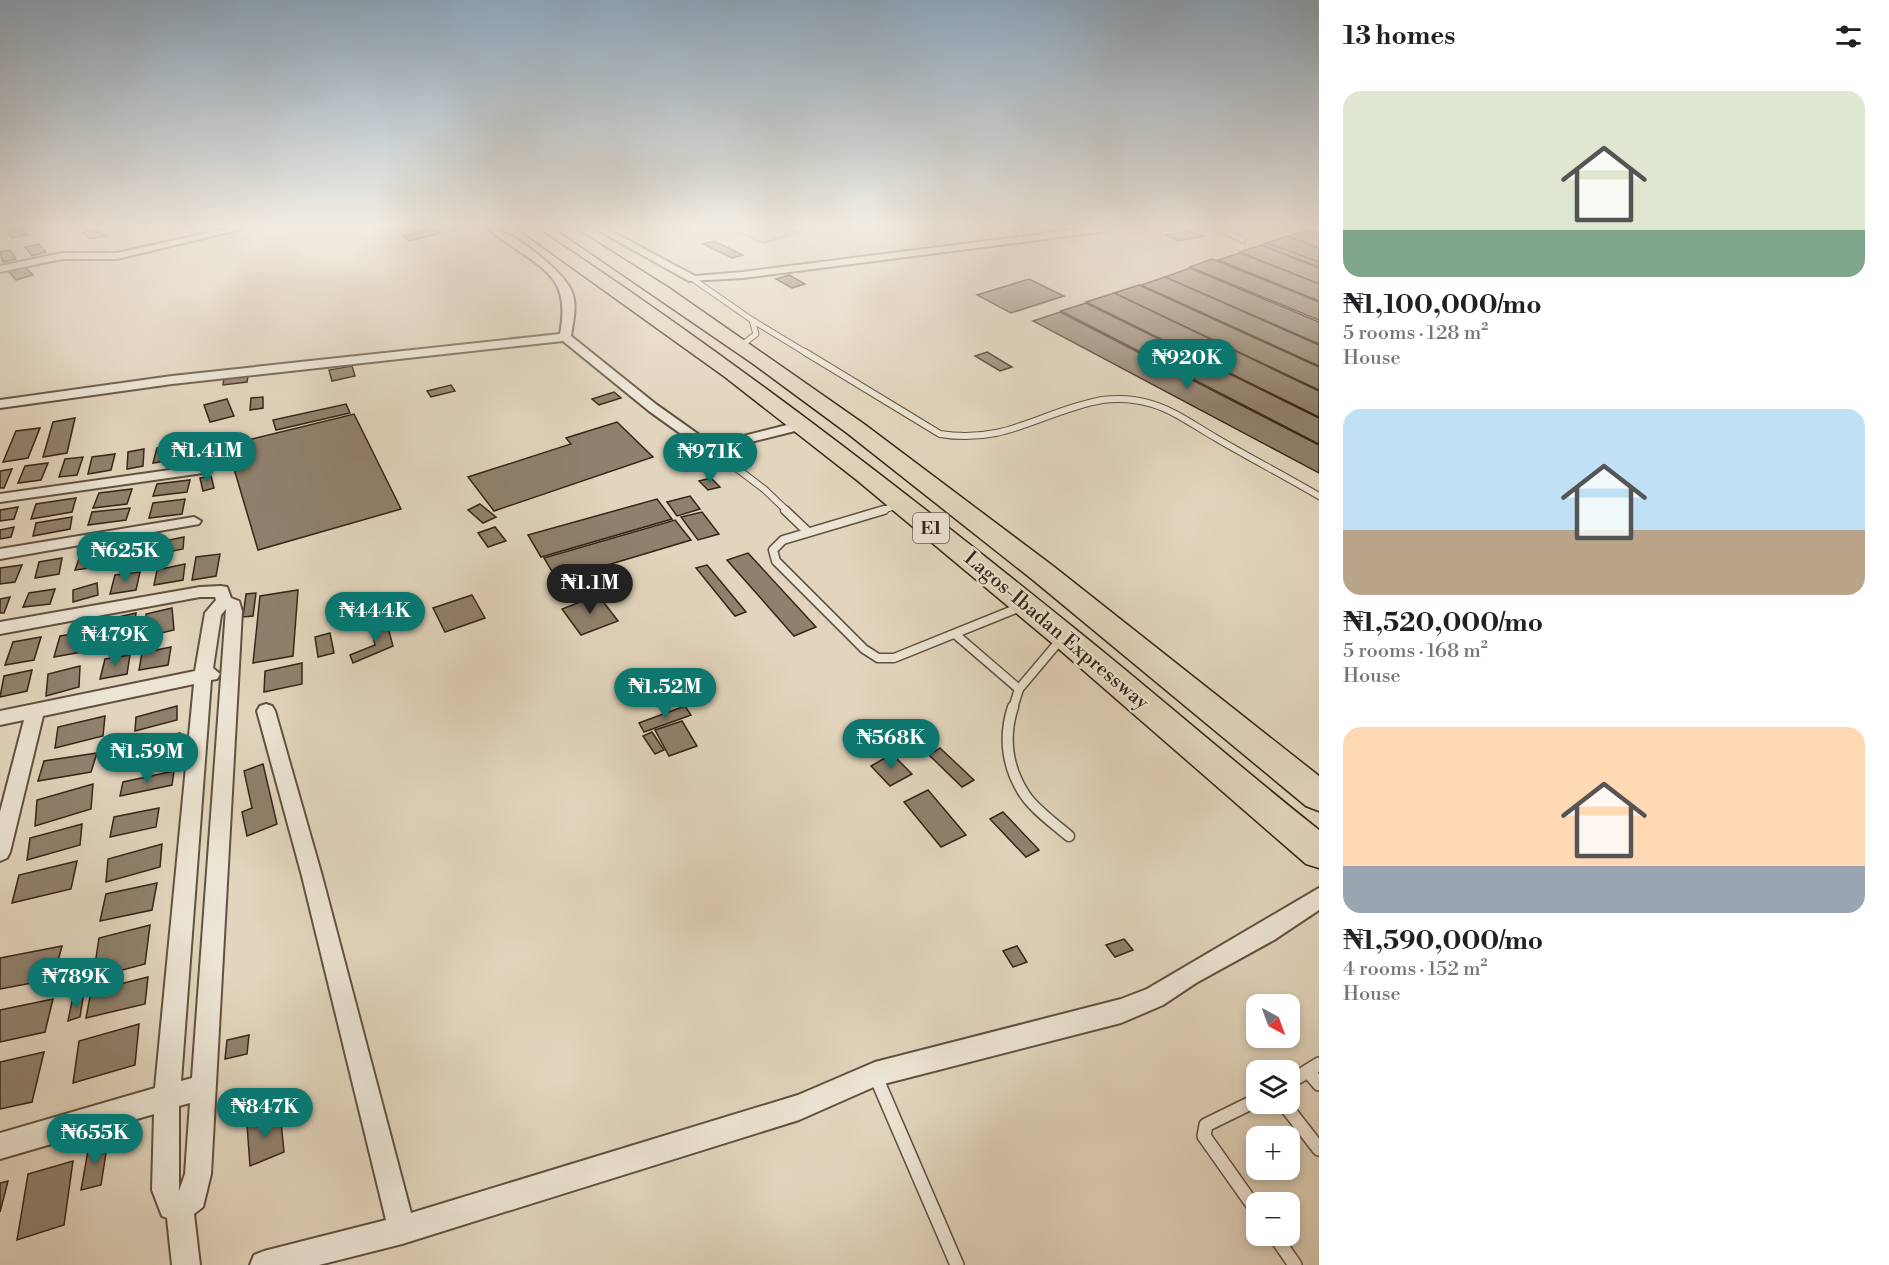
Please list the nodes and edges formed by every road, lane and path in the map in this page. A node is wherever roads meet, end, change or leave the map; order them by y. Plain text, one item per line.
1 (563, 287) edge
2 (615, 287) edge
3 (658, 287) edge
4 (705, 287) edge
5 (752, 320) junction
6 (565, 337) junction
7 (742, 345) junction
8 (0, 404) edge
9 (803, 425) junction
10 (710, 448) junction
11 (205, 469) dead end
12 (1319, 496) edge
13 (0, 498) edge
14 (901, 504) junction
15 (194, 521) dead end
16 (808, 532) junction
17 (0, 554) edge
18 (224, 601) junction
19 (1026, 605) junction
20 (0, 628) edge
21 (955, 634) junction
22 (1064, 636) junction
23 (229, 670) junction
24 (202, 676) junction
25 (1019, 689) junction
26 (266, 711) dead end
27 (35, 712) junction
28 (0, 718) edge
29 (1319, 796) edge
30 (1069, 836) dead end
31 (0, 852) edge
32 (1319, 852) edge
33 (1319, 898) edge
34 (1314, 1067) edge
35 (875, 1074) junction
36 (1300, 1076) edge
37 (1319, 1084) edge
38 (203, 1088) junction
39 (167, 1099) junction
40 (1246, 1105) edge
41 (1292, 1114) edge
42 (0, 1146) edge
43 (1319, 1149) edge
44 (1246, 1195) edge
45 (180, 1209) junction
46 (402, 1230) junction
47 (1282, 1246) edge
48 (186, 1265) edge
49 (264, 1265) edge
50 (957, 1265) edge
51 (1295, 1265) edge

1 - 6 street
2 - 9 highway, Lagos-Ibadan Expressway / E1
3 - 7 highway, Lagos-Ibadan Expressway / E1
4 - 5 lane
5 - 7 lane
5 - 12 lane
6 - 8 street
6 - 10 street
7 - 29 highway, Lagos-Ibadan Expressway / E1
9 - 10 street
9 - 14 highway, Lagos-Ibadan Expressway / E1
10 - 16 lane
11 - 13 street
14 - 16 lane
14 - 19 highway, Lagos-Ibadan Expressway / E1
15 - 17 street
16 - 21 lane
18 - 20 street
18 - 23 street
18 - 24 street
19 - 21 lane
19 - 22 highway, Lagos-Ibadan Expressway / E1
21 - 25 lane
22 - 25 lane
22 - 32 highway, Lagos-Ibadan Expressway / E1
23 - 24 street
23 - 38 street
24 - 27 street
24 - 39 street
25 - 30 lane
26 - 46 street
27 - 28 street
27 - 31 street
33 - 35 street
34 - 36 lane
34 - 37 lane
35 - 46 street
35 - 50 lane
38 - 39 street
38 - 45 street
39 - 42 street
39 - 45 street
40 - 44 lane
41 - 43 lane
45 - 48 street
46 - 49 street
47 - 51 lane

